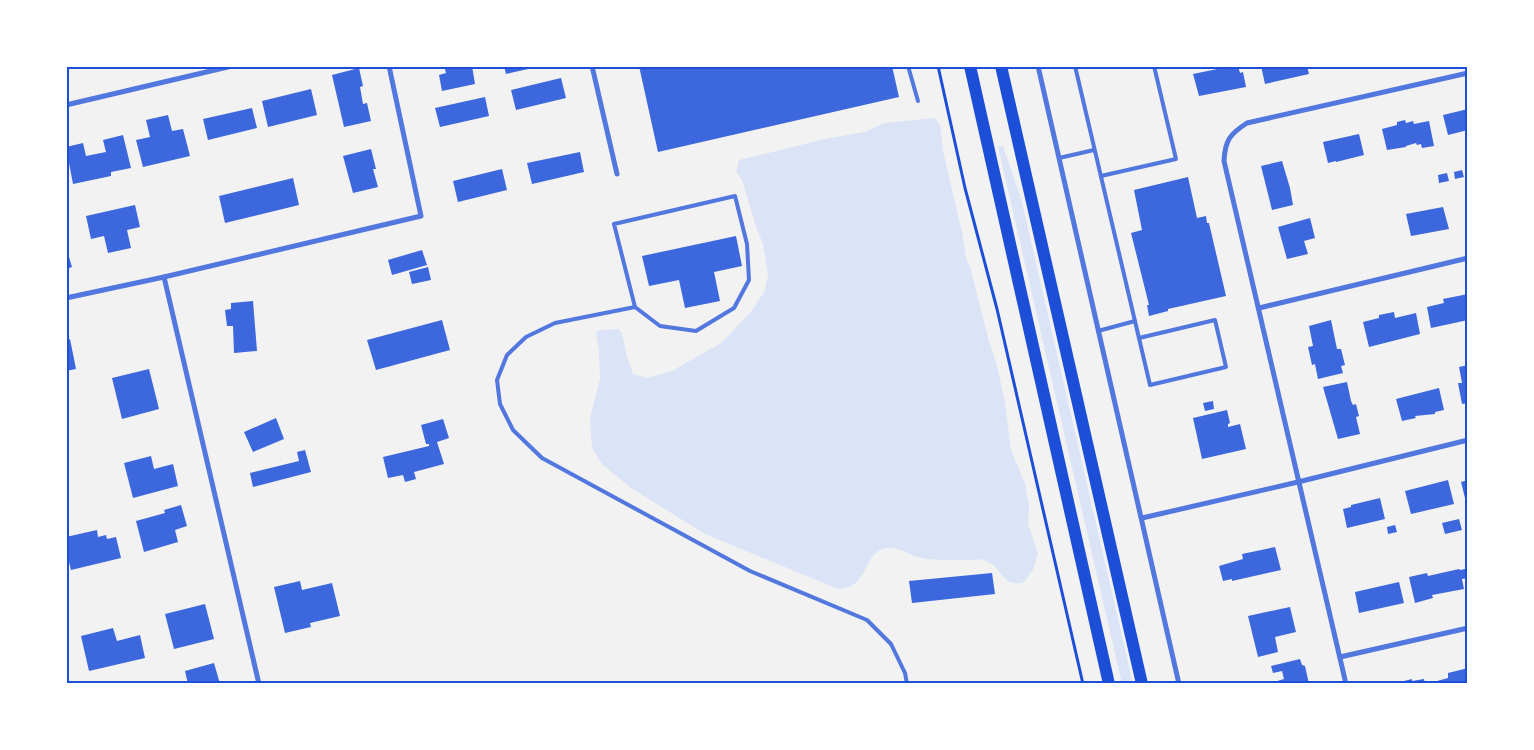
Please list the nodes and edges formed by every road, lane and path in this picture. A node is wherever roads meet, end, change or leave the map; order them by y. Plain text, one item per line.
1 (232, 66) edge
2 (389, 66) edge
3 (592, 66) edge
4 (908, 66) edge
5 (938, 66) edge
6 (970, 66) edge
7 (1001, 66) edge
8 (1038, 66) edge
9 (1075, 66) edge
10 (1154, 66) edge
11 (1468, 73) edge
12 (918, 101) dead end
13 (66, 105) edge
14 (1094, 150) junction
15 (1059, 158) junction
16 (617, 174) dead end
17 (1100, 176) junction
18 (1468, 258) edge
19 (164, 278) junction
20 (66, 298) edge
21 (635, 307) junction
22 (1259, 308) junction
23 (1134, 321) junction
24 (1098, 331) junction
25 (1139, 338) junction
26 (1468, 440) edge
27 (1298, 482) junction
28 (1142, 518) junction
29 (1468, 628) edge
30 (1340, 657) junction
31 (259, 684) edge
32 (907, 684) edge
33 (1083, 684) edge
34 (1109, 684) edge
35 (1142, 684) edge
36 (1180, 684) edge
37 (1346, 684) edge

1 - 13 street
2 - 19 street
3 - 16 street
4 - 12 lane
5 - 33 path
6 - 34 main road
7 - 35 main road
8 - 15 street
9 - 14 lane
10 - 17 lane
11 - 22 street
14 - 15 lane
14 - 17 lane
15 - 24 street
17 - 23 lane
18 - 22 street
19 - 20 street
19 - 31 street
21 - 21 lane
21 - 32 lane
22 - 27 street
23 - 24 lane
23 - 25 lane
24 - 28 street
25 - 25 lane
26 - 27 street
27 - 28 street
27 - 30 street
28 - 36 street
29 - 30 street
30 - 37 street

